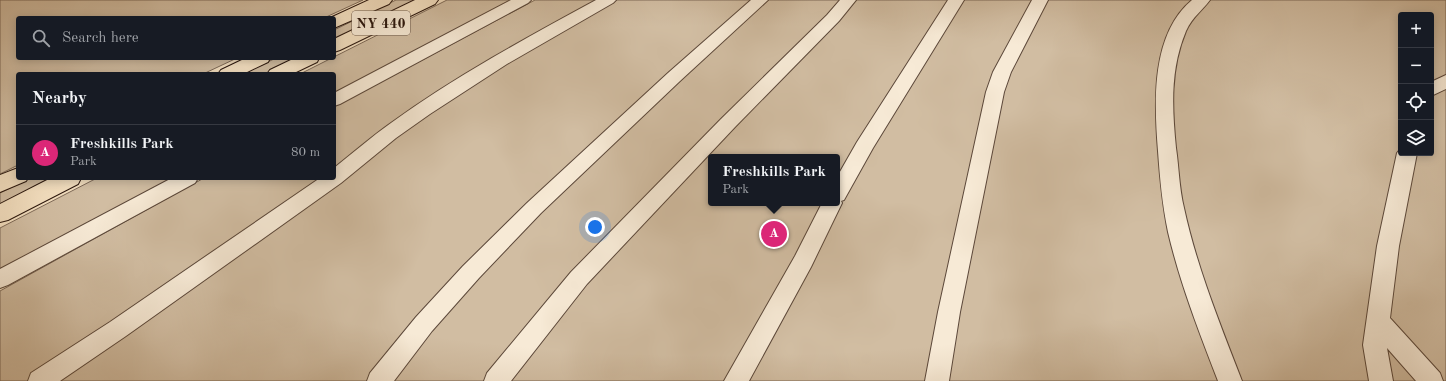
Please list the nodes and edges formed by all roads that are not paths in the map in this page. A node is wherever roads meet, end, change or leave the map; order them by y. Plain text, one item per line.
1 (383, 0) edge
2 (428, 0) edge
3 (523, 0) edge
4 (608, 0) edge
5 (760, 0) edge
6 (848, 0) edge
7 (956, 0) edge
8 (1040, 0) edge
9 (1202, 0) edge
10 (336, 22) edge
11 (336, 45) edge
12 (257, 60) edge
13 (306, 60) edge
14 (232, 72) edge
15 (281, 72) edge
16 (1446, 81) edge
17 (1434, 88) edge
18 (336, 99) edge
19 (1406, 156) edge
20 (336, 176) edge
21 (16, 177) edge
22 (66, 180) edge
23 (184, 180) edge
24 (331, 180) edge
25 (0, 184) edge
26 (840, 190) edge
27 (830, 206) edge
28 (0, 214) edge
29 (0, 279) edge
30 (1379, 322) junction
31 (40, 381) edge
32 (379, 381) edge
33 (496, 381) edge
34 (736, 381) edge
35 (937, 381) edge
36 (1230, 381) edge
37 (1381, 381) edge
38 (1431, 381) edge

1 - 10 highway, NY 440
2 - 11 highway, NY 440
3 - 18 street
4 - 20 street
5 - 32 street
6 - 33 street
7 - 26 street
8 - 35 street
9 - 36 street
12 - 14 highway
13 - 15 highway
16 - 17 street
19 - 30 street
21 - 25 highway
22 - 28 highway
23 - 29 street
24 - 31 street
27 - 34 street
30 - 37 street
30 - 38 street

